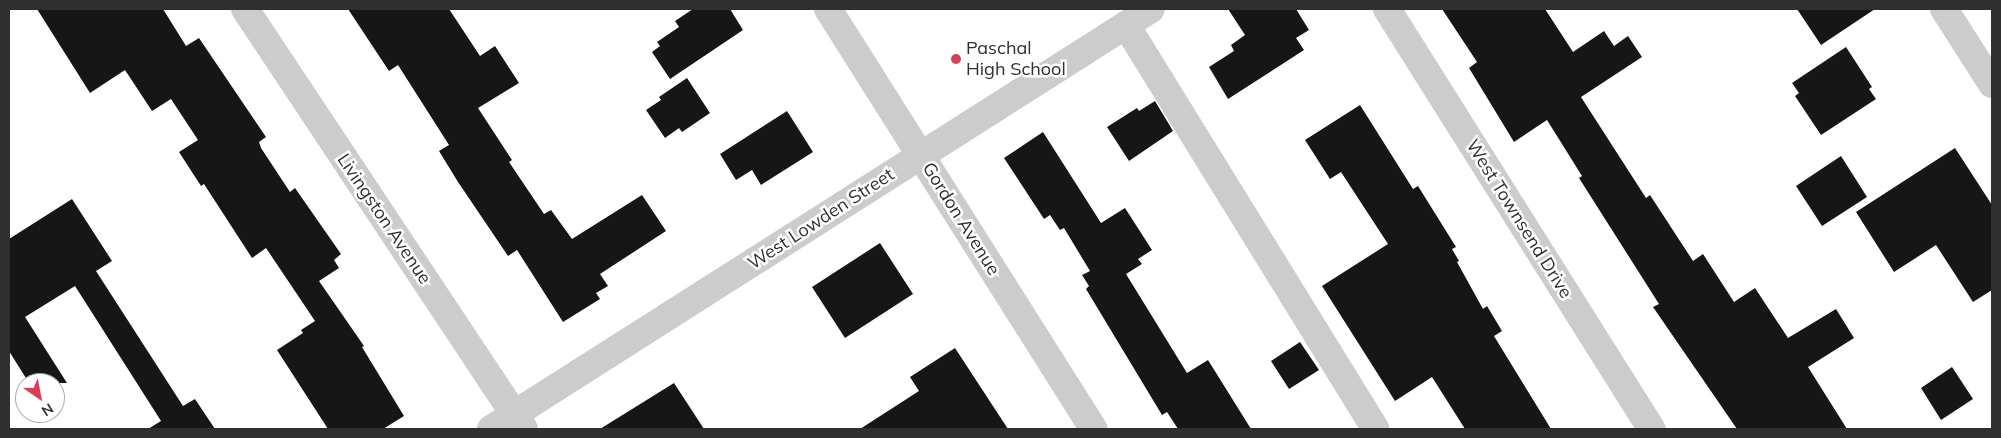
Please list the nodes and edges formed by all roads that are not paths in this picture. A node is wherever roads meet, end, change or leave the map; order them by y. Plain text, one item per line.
1 (245, 9) edge
2 (828, 9) edge
3 (1151, 9) edge
4 (1387, 9) edge
5 (1944, 9) edge
6 (1126, 25) junction
7 (1992, 84) edge
8 (921, 155) junction
9 (519, 422) edge
10 (491, 429) edge
11 (1094, 429) edge
12 (1376, 429) edge
13 (1652, 429) edge

1 - 9 street, Livingston Avenue
2 - 8 street, Gordon Avenue
3 - 6 street, West Lowden Street
4 - 13 street, West Townsend Drive
5 - 7 street
6 - 8 street, West Lowden Street
6 - 12 street
8 - 9 street, West Lowden Street
8 - 11 street, Gordon Avenue
9 - 10 street, West Lowden Street

